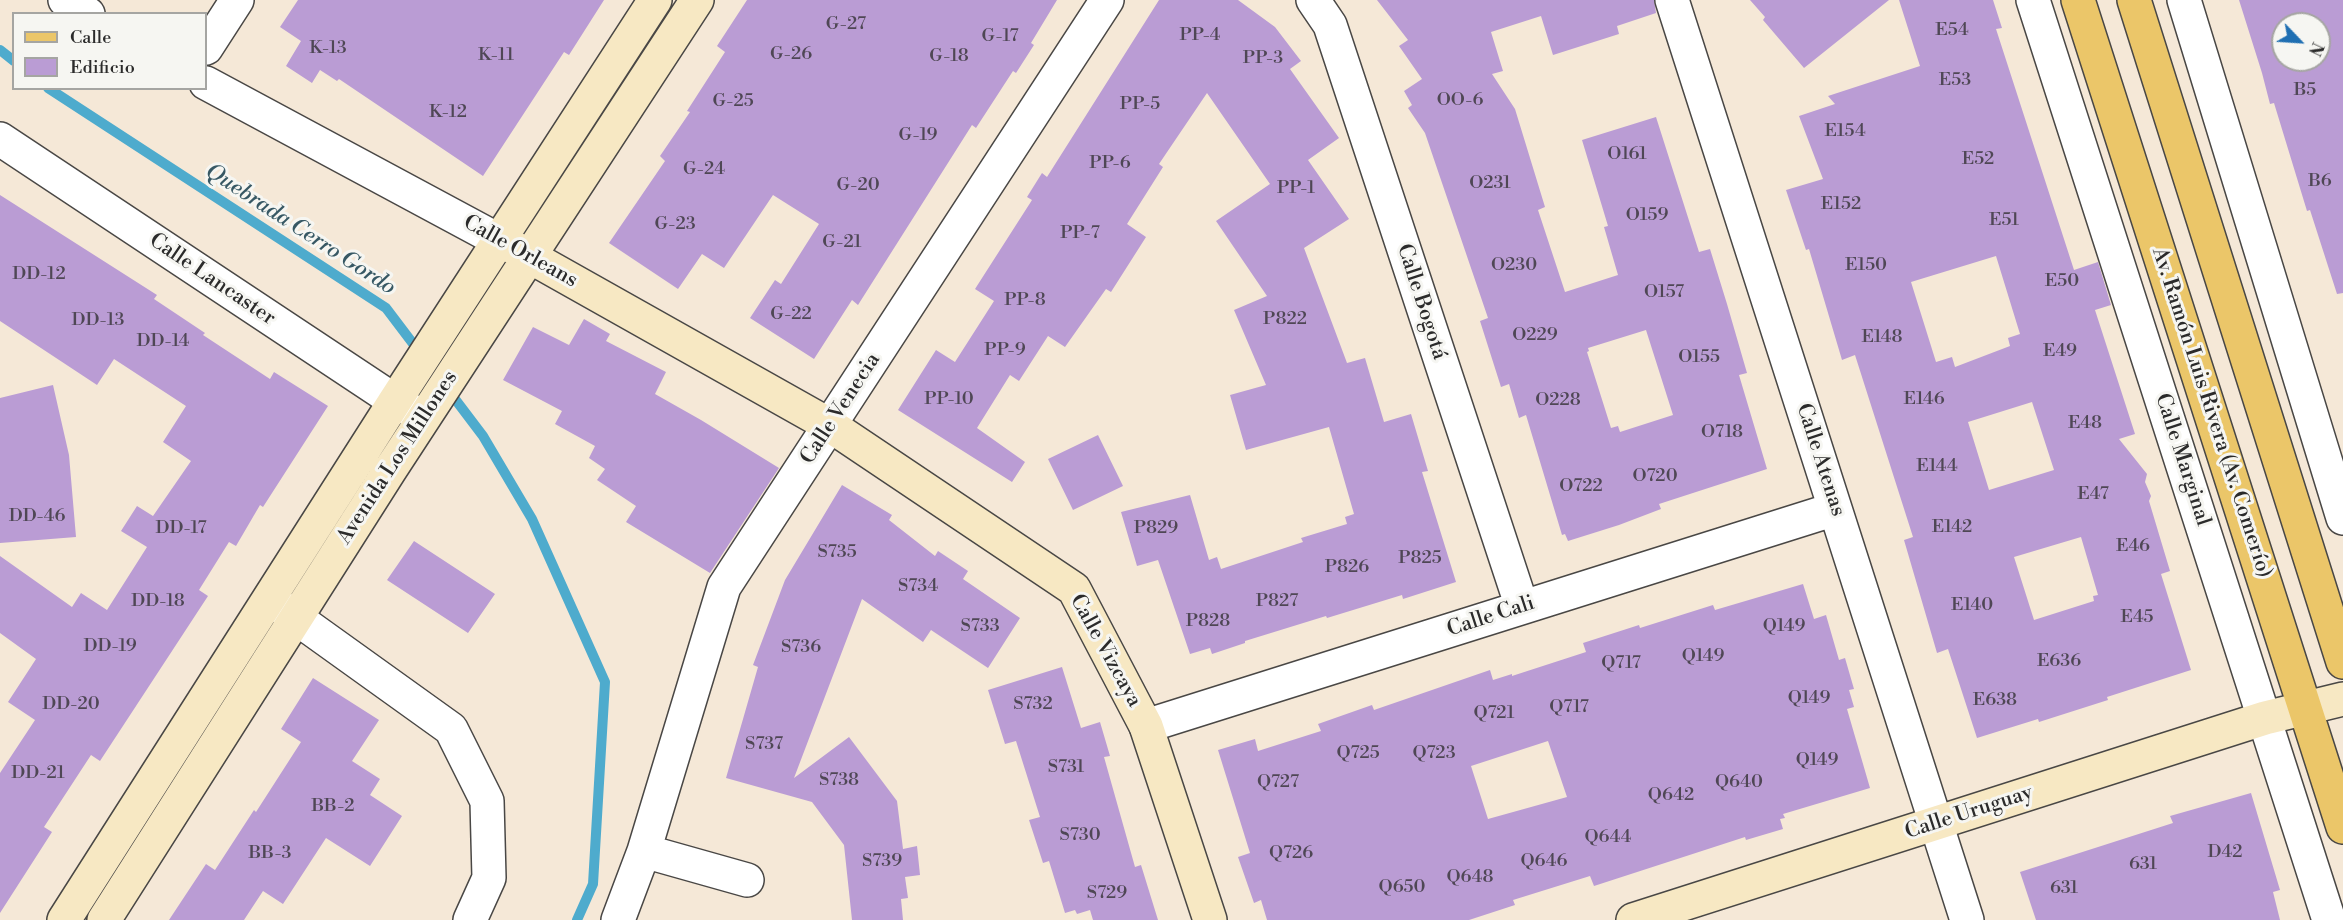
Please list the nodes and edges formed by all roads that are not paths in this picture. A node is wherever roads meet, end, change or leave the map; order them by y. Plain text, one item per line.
1 (65, 0) edge
2 (237, 0) edge
3 (655, 0) edge
4 (697, 0) edge
5 (1107, 0) edge
6 (1313, 0) edge
7 (1672, 0) edge
8 (2033, 0) edge
9 (2078, 0) edge
10 (2134, 0) edge
11 (2184, 0) edge
12 (85, 12) edge
13 (207, 46) edge
14 (207, 84) edge
15 (0, 139) edge
16 (500, 241) junction
17 (530, 256) junction
18 (395, 401) junction
19 (425, 418) junction
20 (831, 426) junction
21 (1835, 509) junction
22 (2343, 518) edge
23 (268, 598) junction
24 (1522, 607) junction
25 (296, 617) junction
26 (2343, 662) edge
27 (2343, 699) edge
28 (2305, 708) junction
29 (2265, 718) junction
30 (1146, 726) junction
31 (1936, 823) junction
32 (2343, 827) edge
33 (644, 850) junction
34 (747, 880) dead end
35 (64, 920) edge
36 (104, 920) edge
37 (470, 920) edge
38 (618, 920) edge
39 (1210, 920) edge
40 (1633, 920) edge
41 (1967, 920) edge
42 (2329, 920) edge

1 - 12 street
2 - 13 street
3 - 16 street, Avenida Los Millones
4 - 17 street, Avenida Los Millones
5 - 20 street, Calle Venecia
6 - 24 street, Calle Bogotá
7 - 21 street, Calle Atenas
8 - 29 street, Calle Marginal
9 - 28 main road, Av. Ramón Luis Rivera (Av. Comerío)
10 - 26 main road
11 - 22 street
14 - 16 street, Calle Orleans
15 - 18 street, Calle Lancaster
16 - 17 street, Calle Orleans
16 - 18 street, Avenida Los Millones
17 - 19 street, Avenida Los Millones
17 - 20 street, Calle Orleans
18 - 19 street, Calle Lancaster
18 - 23 street, Avenida Los Millones
19 - 25 street, Avenida Los Millones
20 - 30 street, Calle Vizcaya
20 - 33 street, Calle Venecia
21 - 24 street, Calle Cali
21 - 31 street, Calle Atenas
23 - 25 street
23 - 35 street, Avenida Los Millones
24 - 30 street, Calle Cali
25 - 36 street, Avenida Los Millones
25 - 37 street
27 - 28 street, Calle Uruguay
28 - 29 street, Calle Uruguay
28 - 32 main road, Av. Ramón Luis Rivera (Av. Comerío)
29 - 31 street, Calle Uruguay
29 - 42 street, Calle Marginal
30 - 39 street, Calle Vizcaya
31 - 40 street, Calle Uruguay
31 - 41 street, Calle Atenas
33 - 34 street
33 - 38 street, Calle Venecia

